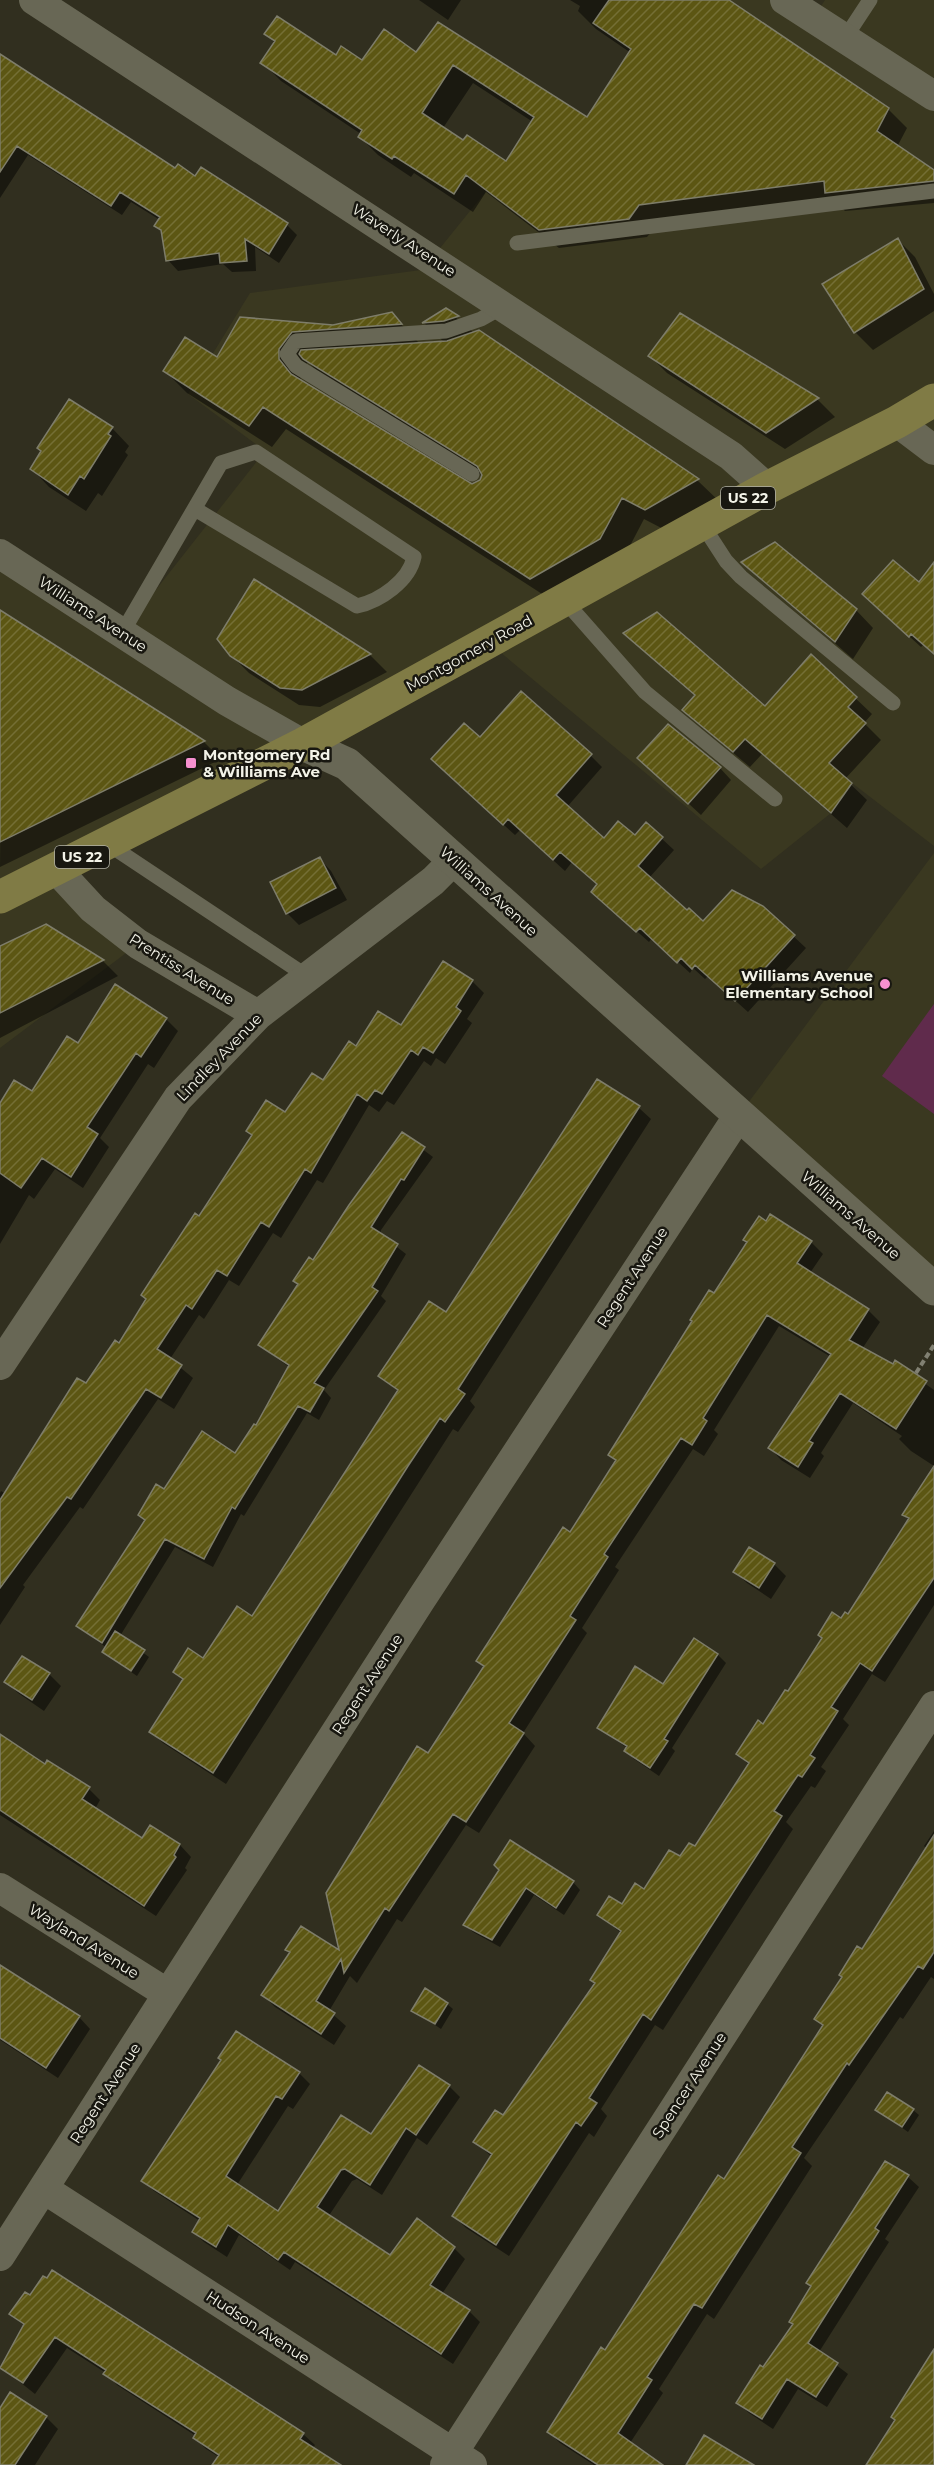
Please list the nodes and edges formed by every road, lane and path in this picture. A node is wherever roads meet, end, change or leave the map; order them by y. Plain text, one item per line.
1 (34, 0) edge
2 (785, 0) edge
3 (870, 0) edge
4 (845, 38) junction
5 (934, 96) edge
6 (934, 191) edge
7 (516, 243) dead end
8 (504, 306) junction
9 (934, 400) edge
10 (897, 422) junction
11 (934, 450) edge
12 (472, 474) dead end
13 (767, 488) junction
14 (195, 509) junction
15 (702, 524) junction
16 (0, 554) edge
17 (564, 600) junction
18 (122, 633) junction
19 (893, 703) dead end
20 (303, 744) junction
21 (775, 799) dead end
22 (108, 844) junction
23 (454, 860) junction
24 (57, 870) junction
25 (0, 897) edge
26 (308, 977) junction
27 (258, 1016) junction
28 (739, 1115) junction
29 (932, 1282) edge
30 (934, 1345) edge
31 (0, 1365) edge
32 (916, 1373) dead end
33 (934, 1706) edge
34 (0, 1888) edge
35 (168, 1994) junction
36 (44, 2188) junction
37 (0, 2256) edge
38 (456, 2461) edge

1 - 8 street, Waverly Avenue
2 - 4 street
3 - 4 lane
4 - 5 street
6 - 7 lane
8 - 12 lane
8 - 13 street, Waverly Avenue
9 - 10 main road, Montgomery Road / US 22
10 - 11 street
10 - 13 main road, Montgomery Road / US 22
13 - 15 main road, Montgomery Road / US 22
14 - 14 lane
14 - 18 lane
15 - 17 main road, Montgomery Road / US 22
15 - 19 lane
16 - 18 street, Williams Avenue
17 - 20 main road, Montgomery Road / US 22
17 - 21 lane
18 - 20 street, Williams Avenue
20 - 22 main road, Montgomery Road / US 22
20 - 23 street, Williams Avenue
22 - 24 main road, Montgomery Road / US 22
22 - 26 lane
23 - 26 street, Lindley Avenue
23 - 28 street, Williams Avenue
24 - 25 main road, Montgomery Road / US 22
24 - 27 street, Prentiss Avenue
26 - 27 street, Lindley Avenue
27 - 31 street, Lindley Avenue
28 - 29 street, Williams Avenue
28 - 35 street, Regent Avenue
30 - 32 path
33 - 38 street, Spencer Avenue
34 - 35 street, Wayland Avenue
35 - 36 street, Regent Avenue
36 - 37 street, Regent Avenue
36 - 38 street, Hudson Avenue

